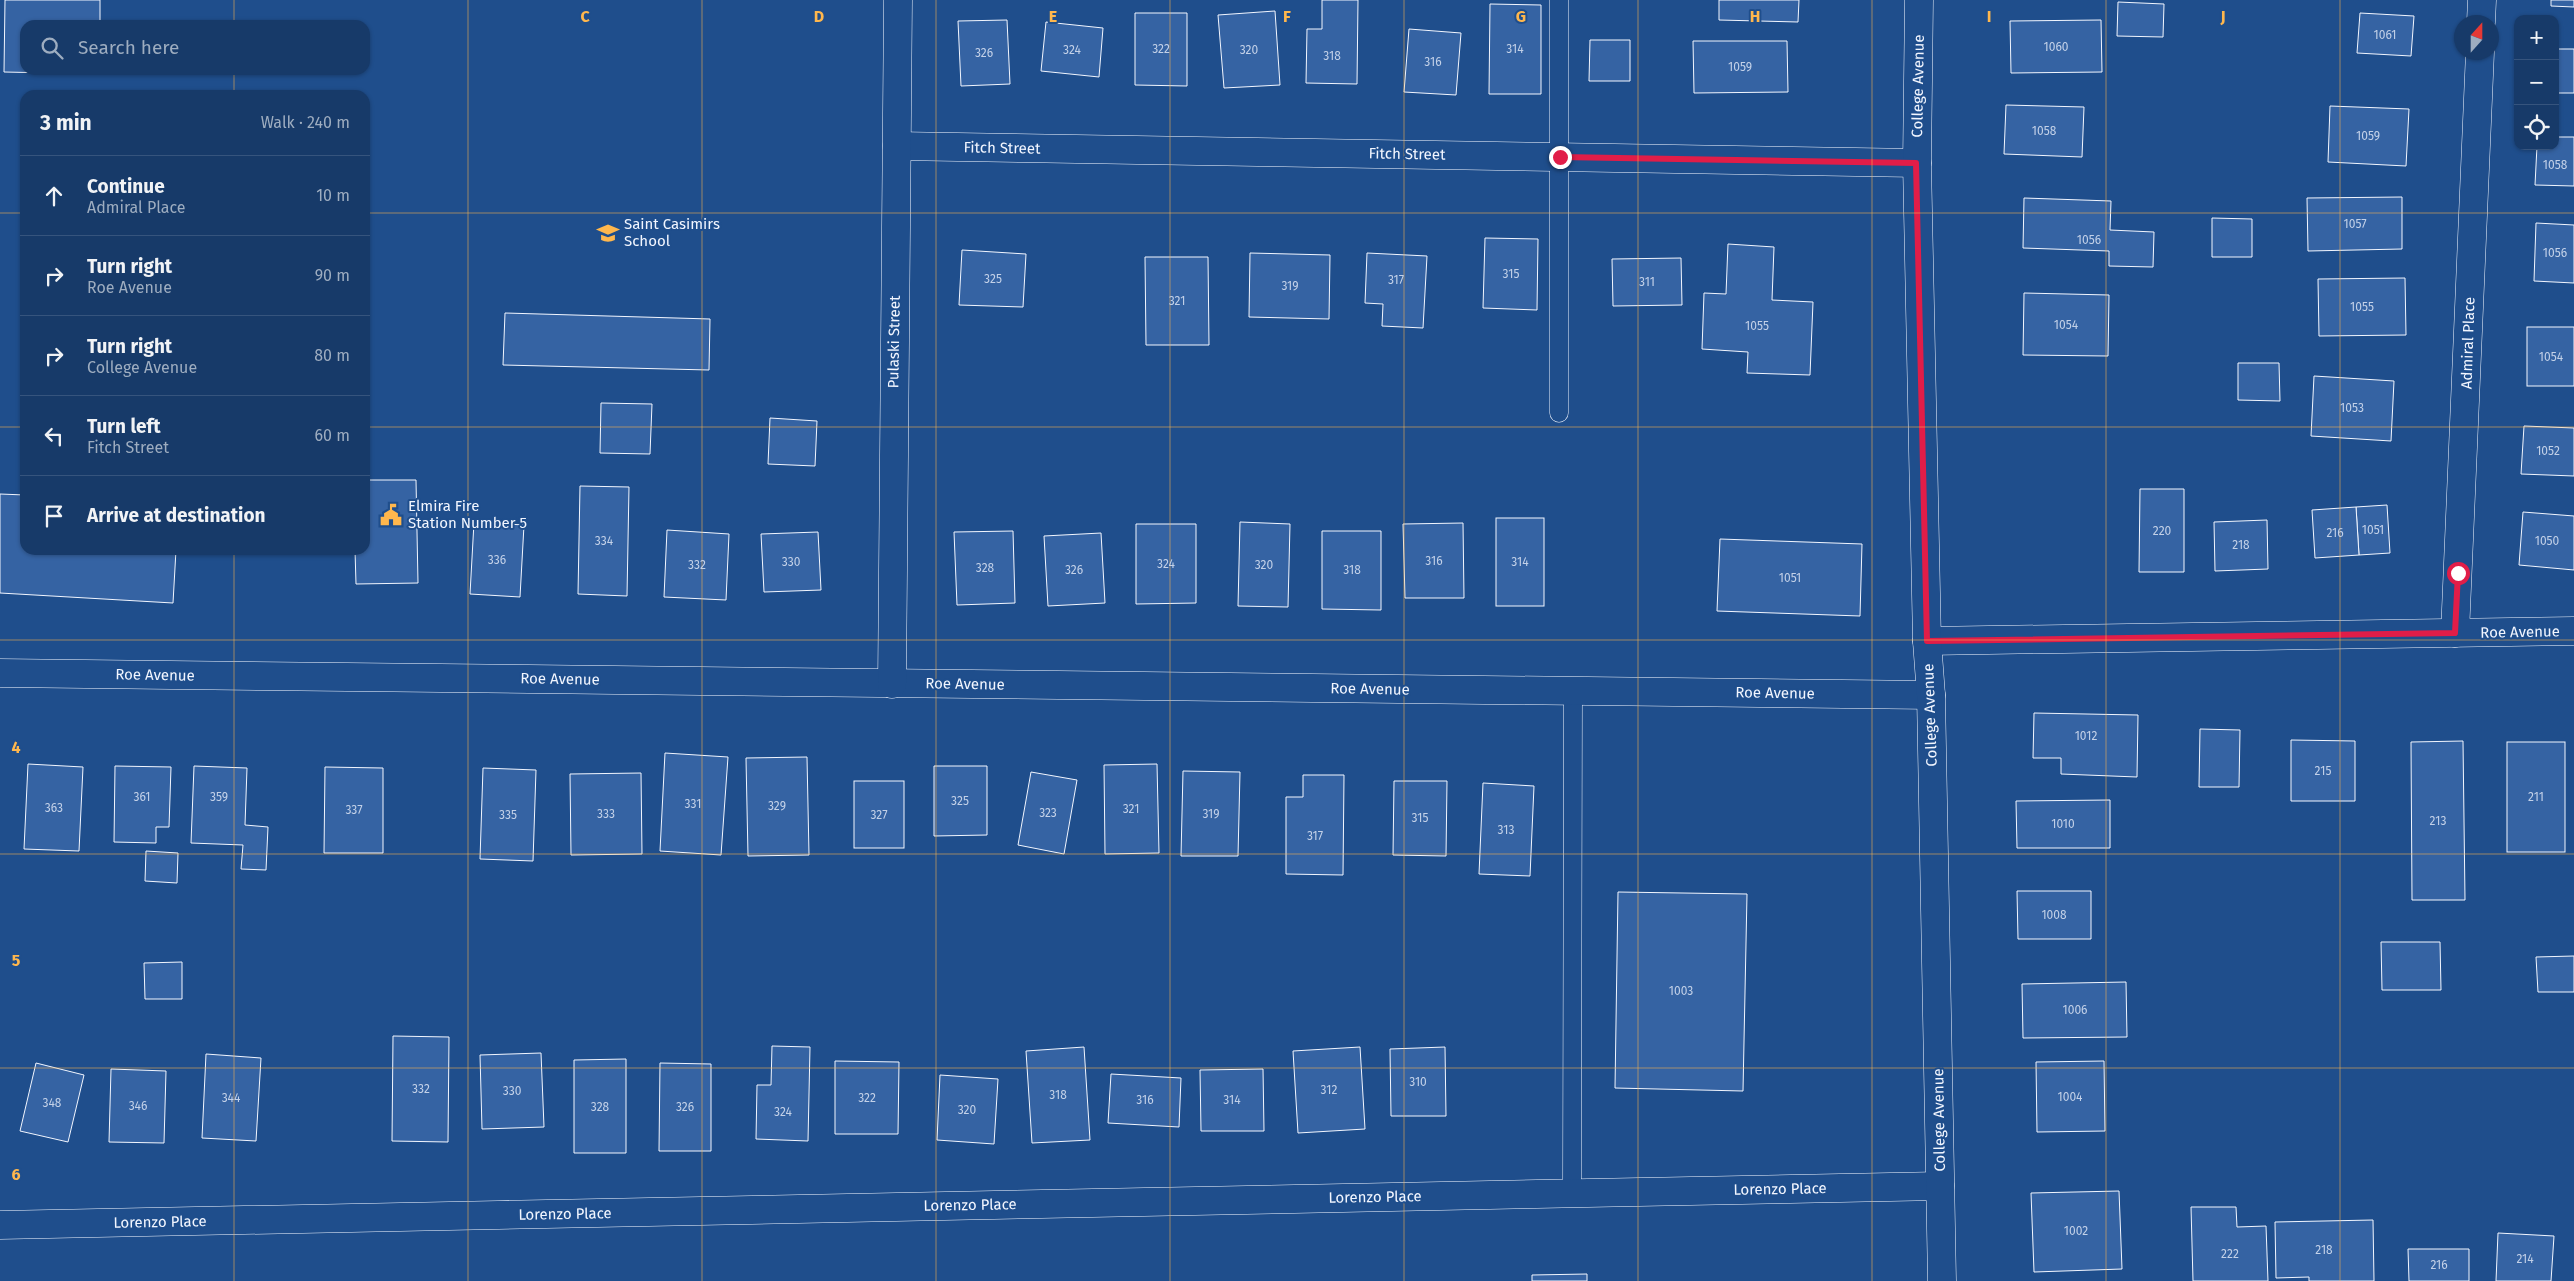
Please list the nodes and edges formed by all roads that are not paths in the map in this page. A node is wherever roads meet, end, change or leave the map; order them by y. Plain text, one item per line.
1 (898, 0) edge
2 (1559, 0) edge
3 (1919, 0) edge
4 (2482, 0) edge
5 (2482, 15) edge
6 (2480, 60) edge
7 (897, 146) junction
8 (1560, 157) junction
9 (1916, 163) junction
10 (1559, 413) dead end
11 (2574, 631) edge
12 (2455, 633) junction
13 (1927, 641) junction
14 (0, 673) edge
15 (892, 684) junction
16 (1573, 691) junction
17 (1931, 695) junction
18 (1940, 1186) junction
19 (1572, 1193) junction
20 (0, 1225) edge
21 (1942, 1281) edge

1 - 7 street, Pulaski Street
2 - 8 lane
3 - 9 street, College Avenue
4 - 5 street
6 - 12 street, Admiral Place
7 - 8 street, Fitch Street
7 - 15 street, Pulaski Street
8 - 9 street, Fitch Street
8 - 10 lane
9 - 13 street, College Avenue
11 - 12 street, Roe Avenue
12 - 13 street, Roe Avenue
13 - 17 street, College Avenue
14 - 15 street, Roe Avenue
15 - 16 street, Roe Avenue
16 - 17 street, Roe Avenue
16 - 19 lane
17 - 18 street, College Avenue
18 - 19 street, Lorenzo Place
18 - 21 street, College Avenue
19 - 20 street, Lorenzo Place

